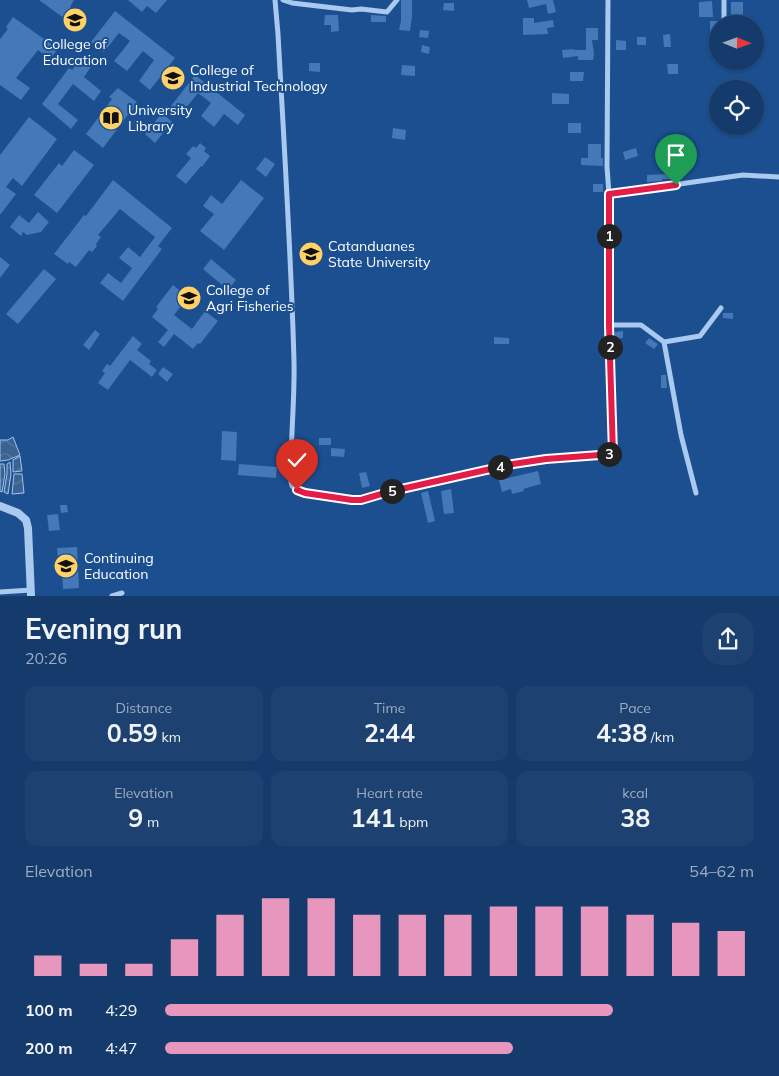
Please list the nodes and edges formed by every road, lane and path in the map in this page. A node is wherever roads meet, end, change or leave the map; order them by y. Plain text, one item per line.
1 (275, 0) edge
2 (283, 0) edge
3 (397, 0) edge
4 (608, 0) edge
5 (724, 0) edge
6 (724, 15) edge
7 (779, 177) edge
8 (609, 194) junction
9 (721, 308) dead end
10 (609, 325) junction
11 (664, 342) junction
12 (696, 493) dead end
13 (0, 506) edge
14 (0, 592) edge
15 (31, 593) edge
16 (122, 593) dead end
17 (112, 596) edge

1 - 10 street
2 - 3 street
4 - 8 street
5 - 6 street
7 - 8 street
8 - 10 street
9 - 11 street
10 - 11 street
11 - 12 street
13 - 15 street
14 - 15 street
16 - 17 street

